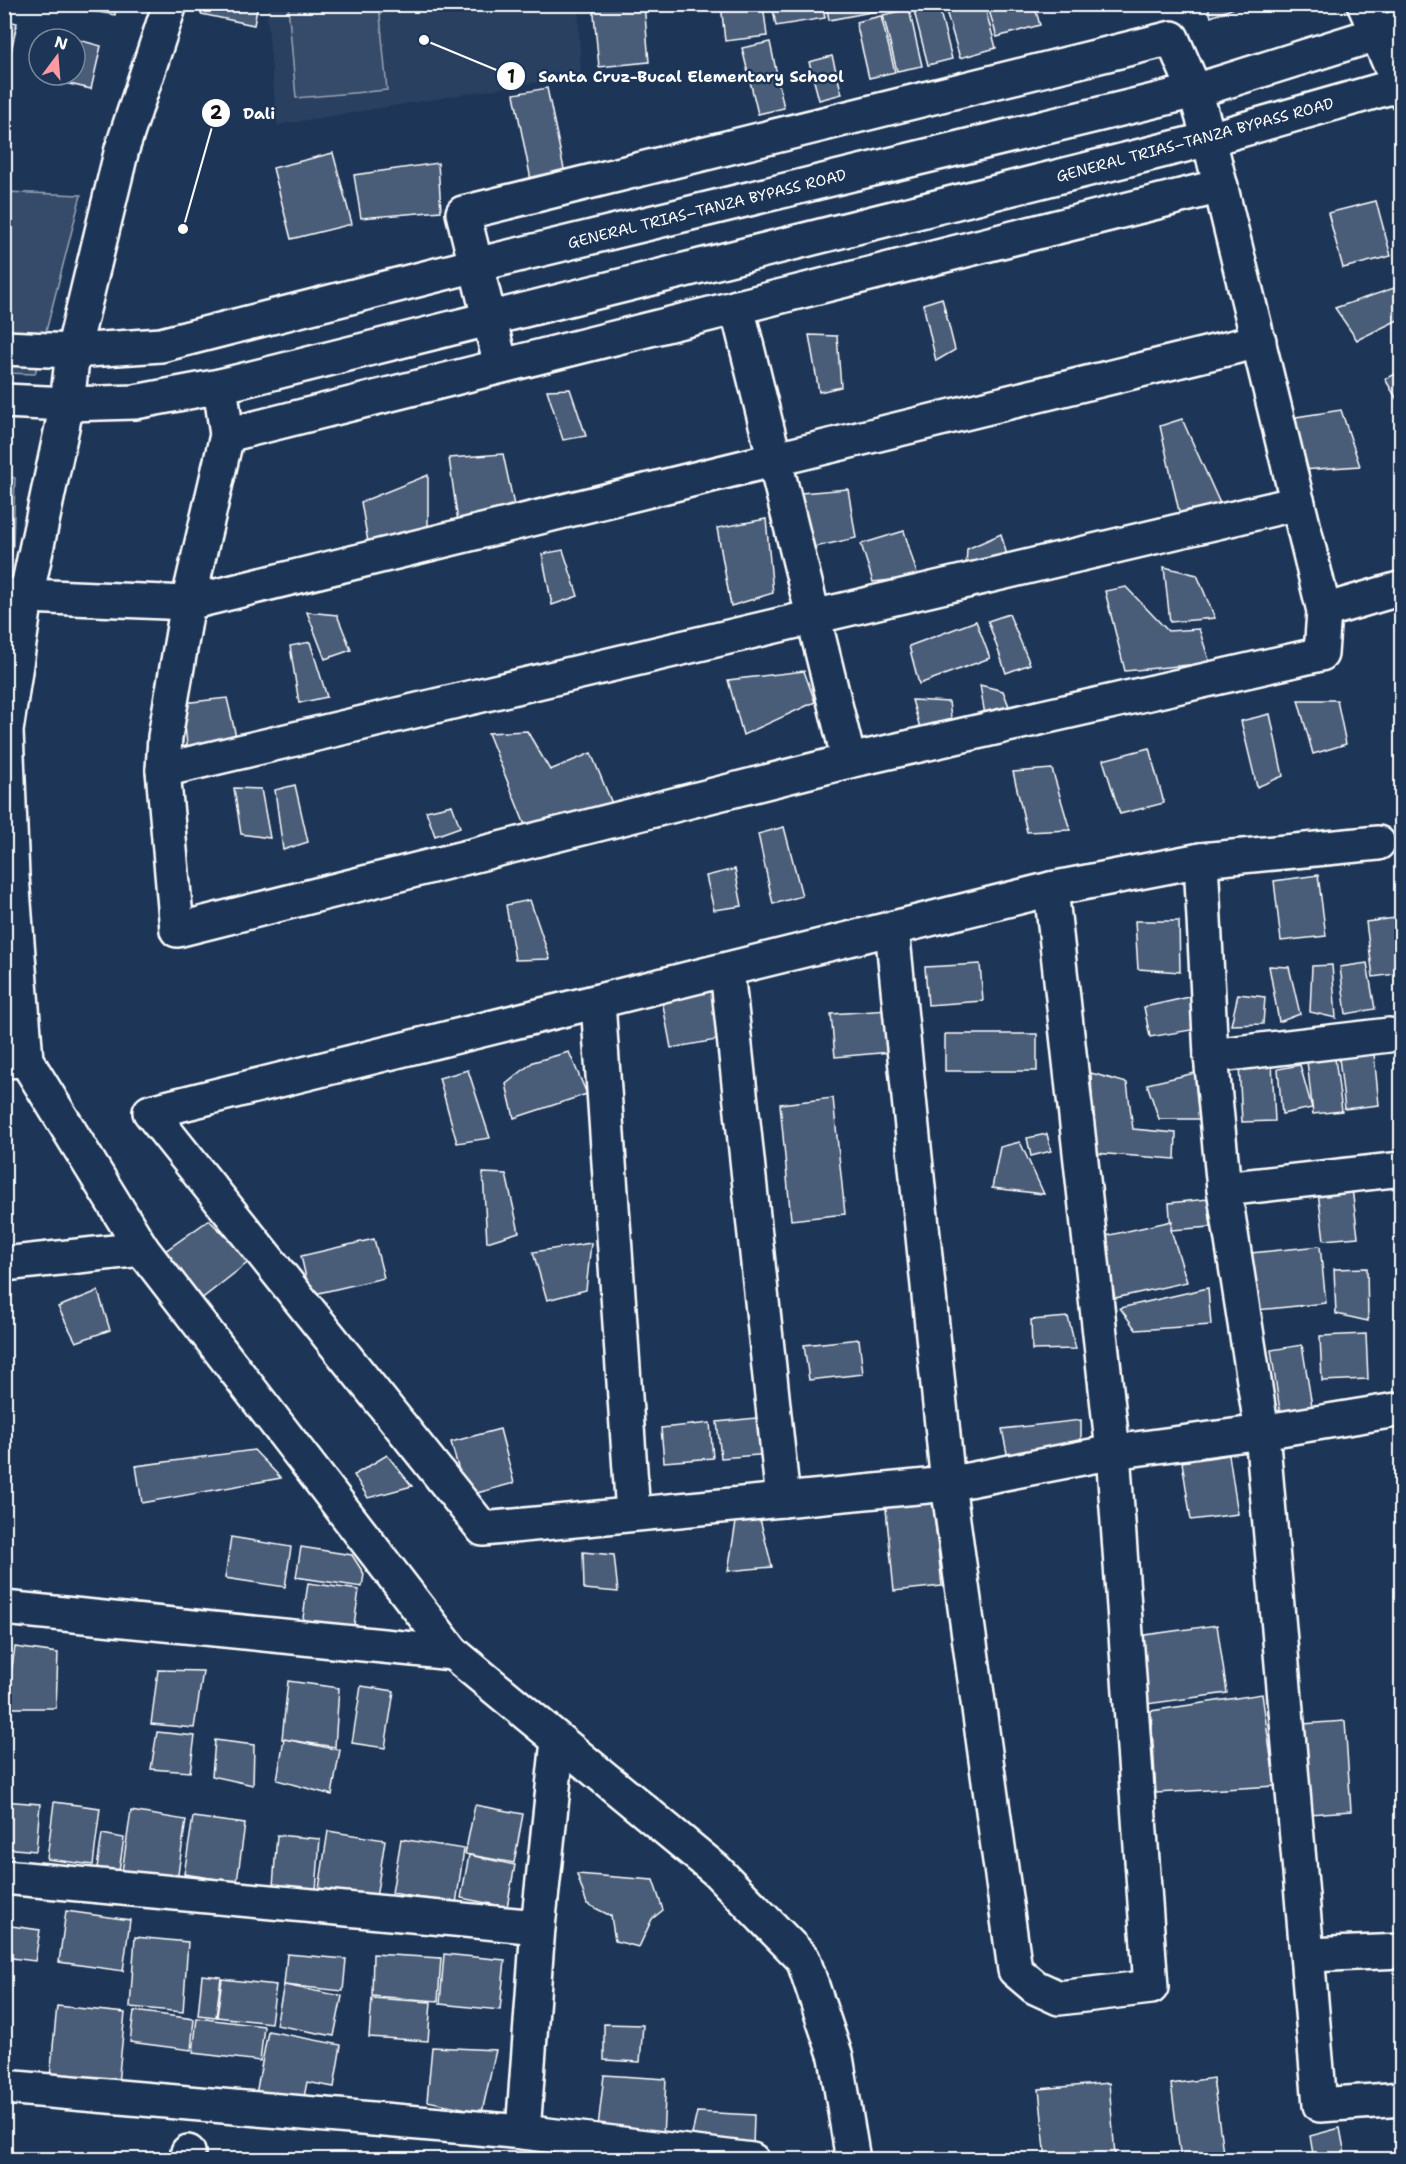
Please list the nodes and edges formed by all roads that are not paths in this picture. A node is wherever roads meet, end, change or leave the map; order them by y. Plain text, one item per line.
1 (170, 4) edge
2 (1364, 4) edge
3 (1389, 30) edge
4 (1400, 87) edge
5 (1196, 91) junction
6 (1209, 139) junction
7 (1221, 186) junction
8 (476, 265) junction
9 (737, 307) junction
10 (489, 318) junction
11 (1258, 341) junction
12 (4, 348) edge
13 (73, 351) junction
14 (501, 366) junction
15 (220, 386) junction
16 (4, 401) edge
17 (67, 404) junction
18 (227, 435) junction
19 (774, 460) junction
20 (1298, 503) junction
21 (1401, 588) edge
22 (15, 596) edge
23 (188, 603) junction
24 (1324, 611) junction
25 (813, 617) junction
26 (849, 761) junction
27 (163, 770) junction
28 (1378, 843) dead end
29 (1201, 860) junction
30 (1051, 889) junction
31 (892, 929) junction
32 (727, 970) junction
33 (598, 1002) junction
34 (1389, 1035) dead end
35 (1212, 1056) junction
36 (15, 1060) edge
37 (1401, 1169) edge
38 (1224, 1189) junction
39 (142, 1249) junction
40 (4, 1264) edge
41 (1401, 1408) edge
42 (1262, 1432) junction
43 (1113, 1452) junction
44 (948, 1484) junction
45 (783, 1500) junction
46 (633, 1514) junction
47 (4, 1608) edge
48 (453, 1653) junction
49 (558, 1741) junction
50 (4, 1877) edge
51 (538, 1927) junction
52 (1401, 1951) edge
53 (1308, 1955) junction
54 (4, 2087) edge
55 (1401, 2099) edge
56 (523, 2132) junction
57 (752, 2160) edge
58 (853, 2160) edge

1 - 13 street
2 - 3 street
3 - 4 street
3 - 5 street, GENERAL TRIAS–TANZA BYPASS ROAD
4 - 6 street, GENERAL TRIAS–TANZA BYPASS ROAD
5 - 6 street
5 - 8 street, GENERAL TRIAS–TANZA BYPASS ROAD
5 - 8 street
6 - 7 street
6 - 10 street, GENERAL TRIAS–TANZA BYPASS ROAD
7 - 9 street
7 - 11 street
8 - 10 street
8 - 13 street, GENERAL TRIAS–TANZA BYPASS ROAD
9 - 14 street
9 - 19 street
10 - 14 street
10 - 15 street, GENERAL TRIAS–TANZA BYPASS ROAD
11 - 19 street
11 - 20 street
12 - 13 street, GENERAL TRIAS–TANZA BYPASS ROAD
13 - 17 street
14 - 18 street
15 - 17 street, GENERAL TRIAS–TANZA BYPASS ROAD
15 - 18 street
16 - 17 street, GENERAL TRIAS–TANZA BYPASS ROAD
17 - 22 street
18 - 23 street
19 - 23 street
19 - 25 street
20 - 24 street
20 - 25 street
21 - 24 street
22 - 23 street
22 - 36 street
23 - 27 street
24 - 26 street
25 - 26 street
25 - 27 street
26 - 27 street
28 - 29 street
29 - 30 street
29 - 35 street
30 - 31 street
30 - 43 street
31 - 32 street
31 - 44 street
32 - 33 street
32 - 45 street
33 - 46 street
33 - 46 street
34 - 35 street
35 - 38 street
36 - 39 street
37 - 38 street
38 - 42 street
39 - 40 street
39 - 48 street
41 - 42 street
42 - 43 street
42 - 53 street
43 - 44 street
43 - 44 street
44 - 45 street
45 - 46 street
47 - 48 street
48 - 49 street
49 - 51 street
49 - 58 street
50 - 51 street
51 - 56 street
52 - 53 street
53 - 55 street
54 - 56 street
56 - 57 street

